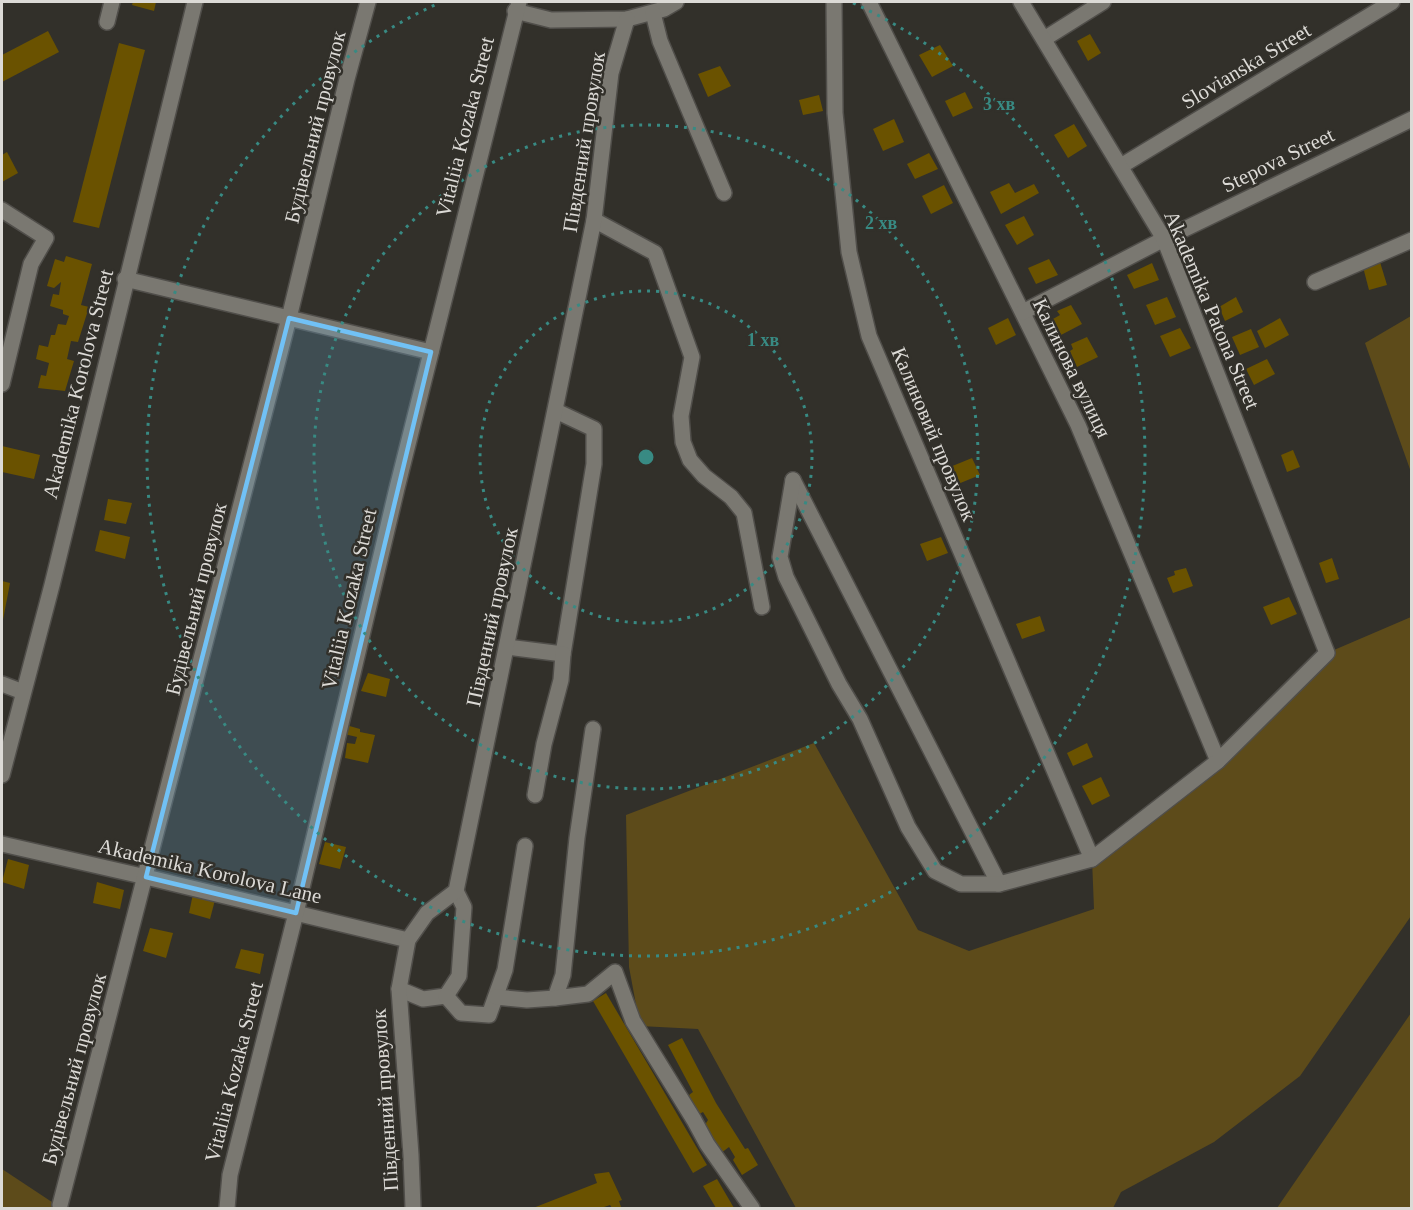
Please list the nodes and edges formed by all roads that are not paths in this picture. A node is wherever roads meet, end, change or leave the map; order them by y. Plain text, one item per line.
1 (112, 2) edge
2 (195, 2) edge
3 (368, 2) edge
4 (676, 2) edge
5 (834, 2) edge
6 (869, 2) edge
7 (1021, 2) edge
8 (1103, 2) edge
9 (1392, 2) edge
10 (517, 6) edge
11 (653, 13) junction
12 (627, 19) junction
13 (107, 22) dead end
14 (1044, 39) junction
15 (1412, 119) edge
16 (1122, 166) junction
17 (724, 193) dead end
18 (2, 210) edge
19 (594, 220) junction
20 (1164, 239) junction
21 (1412, 240) edge
22 (125, 279) junction
23 (1315, 282) dead end
24 (1023, 312) junction
25 (289, 318) junction
26 (431, 352) junction
27 (2, 384) edge
28 (556, 411) junction
29 (762, 607) dead end
30 (507, 647) junction
31 (563, 654) junction
32 (2, 684) edge
33 (23, 692) junction
34 (592, 729) dead end
35 (1218, 761) junction
36 (2, 775) edge
37 (535, 795) dead end
38 (2, 844) edge
39 (525, 846) dead end
40 (1092, 859) junction
41 (146, 877) junction
42 (999, 884) junction
43 (456, 891) junction
44 (296, 913) junction
45 (408, 940) junction
46 (399, 989) junction
47 (446, 996) junction
48 (496, 997) junction
49 (555, 998) junction
50 (60, 1205) dead end
51 (227, 1209) edge
52 (413, 1209) edge
53 (752, 1209) edge

1 - 13 street
2 - 22 street, Akademika Korolova Street
3 - 25 street, Будівельний провулок
4 - 11 street
5 - 40 street, Калиновий провулок
6 - 24 street, Калинова вулиця
7 - 14 street, Akademika Patona Street
8 - 14 street
9 - 16 street, Slovianska Street
10 - 12 street
10 - 26 street, Vitaliia Kozaka Street
11 - 12 street
11 - 17 street
12 - 19 street, Південний провулок
14 - 16 street, Akademika Patona Street
15 - 20 street, Stepova Street
16 - 20 street, Akademika Patona Street
18 - 27 street
19 - 28 street, Південний провулок
19 - 29 street
20 - 24 street, Stepova Street
20 - 35 street, Akademika Patona Street
21 - 23 street
22 - 25 street
22 - 33 street, Akademika Korolova Street
24 - 35 street, Калинова вулиця
25 - 26 street
25 - 41 street, Будівельний провулок
26 - 44 street, Vitaliia Kozaka Street
28 - 30 street, Південний провулок
28 - 31 street
30 - 31 street
30 - 43 street, Південний провулок
31 - 37 street
32 - 33 street
33 - 36 street, Akademika Korolova Street
34 - 49 street
35 - 40 street
38 - 41 street, Akademika Korolova Lane
39 - 48 street
40 - 42 street
41 - 44 street, Akademika Korolova Lane
41 - 50 street, Будівельний провулок
42 - 42 street
43 - 45 street, Південний провулок
43 - 47 street
44 - 45 street, Akademika Korolova Lane
44 - 51 street, Vitaliia Kozaka Street
45 - 46 street, Південний провулок
46 - 47 street
46 - 52 street, Південний провулок
47 - 48 street
48 - 49 street
49 - 53 street

